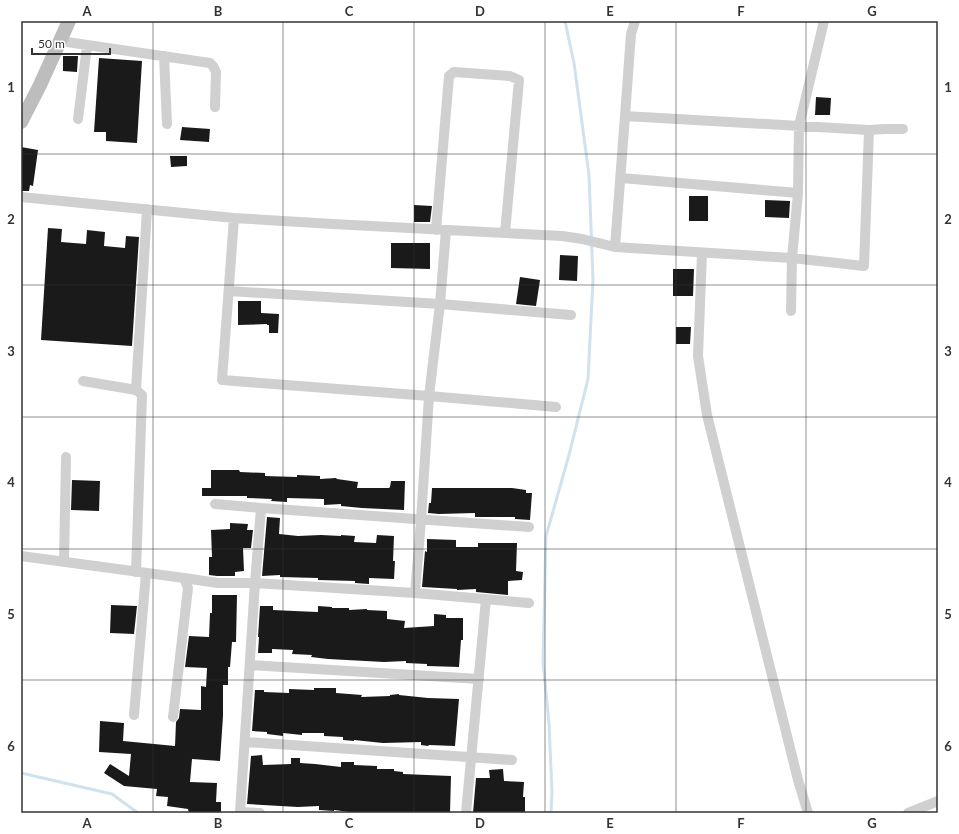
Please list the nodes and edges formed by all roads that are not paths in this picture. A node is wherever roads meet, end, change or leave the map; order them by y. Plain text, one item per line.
1 (69, 21) edge
2 (635, 21) edge
3 (824, 21) edge
4 (60, 41) junction
5 (87, 46) junction
6 (164, 56) junction
7 (215, 107) dead end
8 (625, 116) junction
9 (78, 119) dead end
10 (21, 122) edge
11 (168, 124) dead end
12 (800, 126) junction
13 (903, 129) dead end
14 (869, 130) junction
15 (621, 178) junction
16 (798, 193) junction
17 (21, 197) edge
18 (147, 210) junction
19 (234, 218) junction
20 (441, 230) junction
21 (505, 233) junction
22 (615, 247) junction
23 (702, 253) junction
24 (792, 258) junction
25 (229, 291) junction
26 (440, 304) junction
27 (791, 311) dead end
28 (571, 315) dead end
29 (83, 381) dead end
30 (136, 390) junction
31 (429, 396) junction
32 (556, 407) dead end
33 (66, 457) dead end
34 (215, 504) dead end
35 (261, 508) junction
36 (421, 520) junction
37 (529, 527) dead end
38 (21, 556) edge
39 (64, 562) junction
40 (141, 573) junction
41 (184, 578) junction
42 (255, 583) junction
43 (415, 593) junction
44 (486, 599) junction
45 (529, 602) dead end
46 (250, 664) junction
47 (479, 678) junction
48 (134, 715) dead end
49 (173, 717) dead end
50 (245, 742) junction
51 (471, 757) junction
52 (512, 760) dead end
53 (938, 801) edge
54 (260, 813) edge
55 (466, 813) edge
56 (808, 813) edge
57 (908, 813) edge

1 - 4 street
2 - 8 street
3 - 12 street
4 - 5 street
4 - 10 street
5 - 6 street
5 - 9 street
6 - 7 street
6 - 11 street
8 - 12 street
8 - 15 street
12 - 14 street
12 - 16 street
13 - 14 street
14 - 24 street
15 - 16 street
15 - 22 street
16 - 24 street
17 - 18 street
18 - 19 street
18 - 30 street
19 - 20 street
19 - 25 street
20 - 21 street
20 - 21 street
20 - 26 street
21 - 22 street
22 - 23 street
23 - 24 street
23 - 56 street
24 - 27 street
25 - 26 street
25 - 31 street
26 - 28 street
26 - 31 street
29 - 30 street
30 - 40 street
31 - 32 street
31 - 36 street
33 - 39 street
34 - 35 street
35 - 36 street
35 - 42 street
36 - 37 street
36 - 43 street
38 - 39 street
39 - 40 street
40 - 41 street
40 - 48 street
41 - 42 street
41 - 49 street
42 - 43 street
42 - 46 street
43 - 44 street
44 - 45 street
44 - 47 street
46 - 47 street
46 - 50 street
47 - 51 street
50 - 51 street
50 - 54 street
51 - 52 street
51 - 55 street
53 - 57 street

